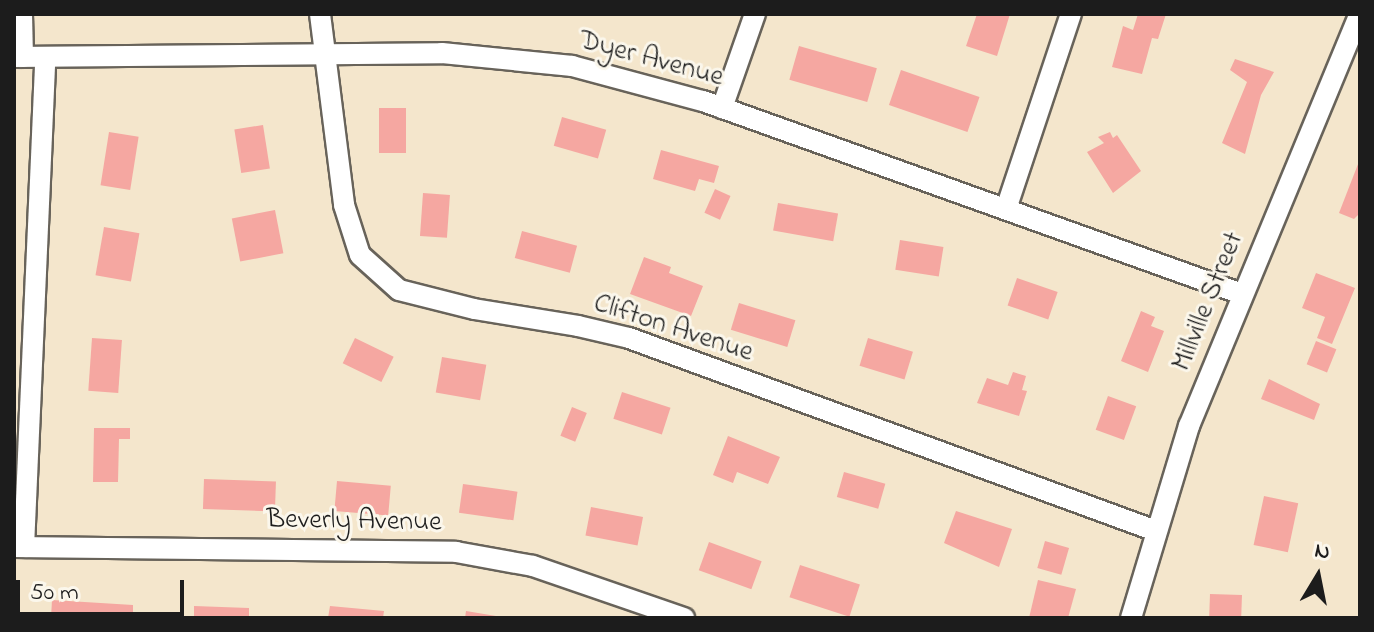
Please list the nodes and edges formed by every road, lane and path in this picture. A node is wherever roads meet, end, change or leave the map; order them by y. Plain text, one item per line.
1 (22, 14) edge
2 (320, 14) edge
3 (755, 14) edge
4 (1071, 14) edge
5 (1360, 14) edge
6 (325, 52) junction
7 (18, 57) edge
8 (45, 58) junction
9 (722, 108) junction
10 (1006, 209) junction
11 (1242, 294) junction
12 (1156, 531) junction
13 (19, 547) edge
14 (684, 618) edge
15 (1131, 618) edge

1 - 7 street
2 - 6 street, Clifton Avenue
3 - 9 street
4 - 10 street
5 - 11 street, Millville Street
6 - 8 street, Dyer Avenue
6 - 9 street, Dyer Avenue
6 - 12 street, Clifton Avenue
7 - 8 street, Dyer Avenue
8 - 13 street
9 - 10 street, Dyer Avenue
10 - 11 street, Dyer Avenue
11 - 12 street, Millville Street
12 - 15 street, Millville Street
13 - 14 street, Beverly Avenue

